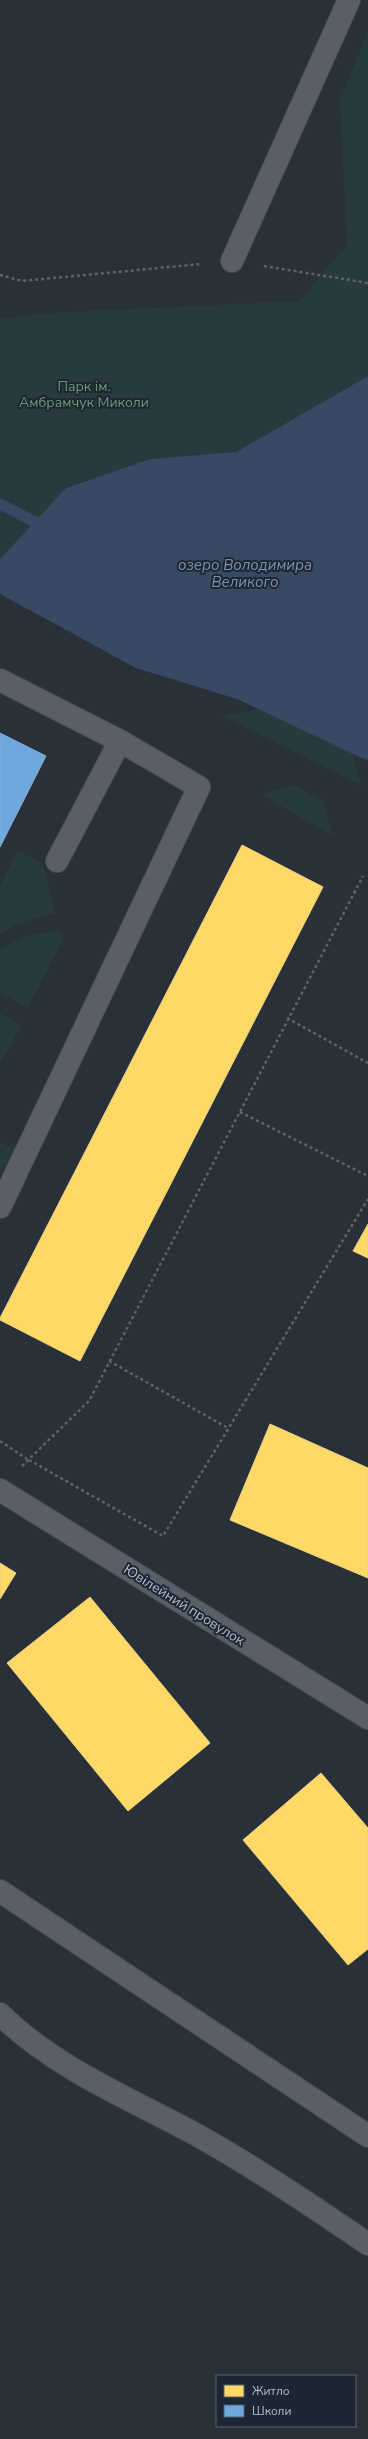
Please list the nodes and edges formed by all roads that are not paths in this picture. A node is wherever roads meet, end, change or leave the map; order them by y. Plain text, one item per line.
1 (349, 0) edge
2 (232, 261) road end
3 (0, 680) edge
4 (120, 742) junction
5 (57, 861) dead end
6 (0, 1206) edge
7 (1, 1490) edge
8 (368, 1718) edge
9 (0, 1891) edge
10 (0, 2014) edge
11 (368, 2136) edge
12 (368, 2244) edge

1 - 2 street
3 - 4 street
4 - 5 street
4 - 6 street
7 - 8 street, Ювілейний провулок
9 - 11 street
10 - 12 street

